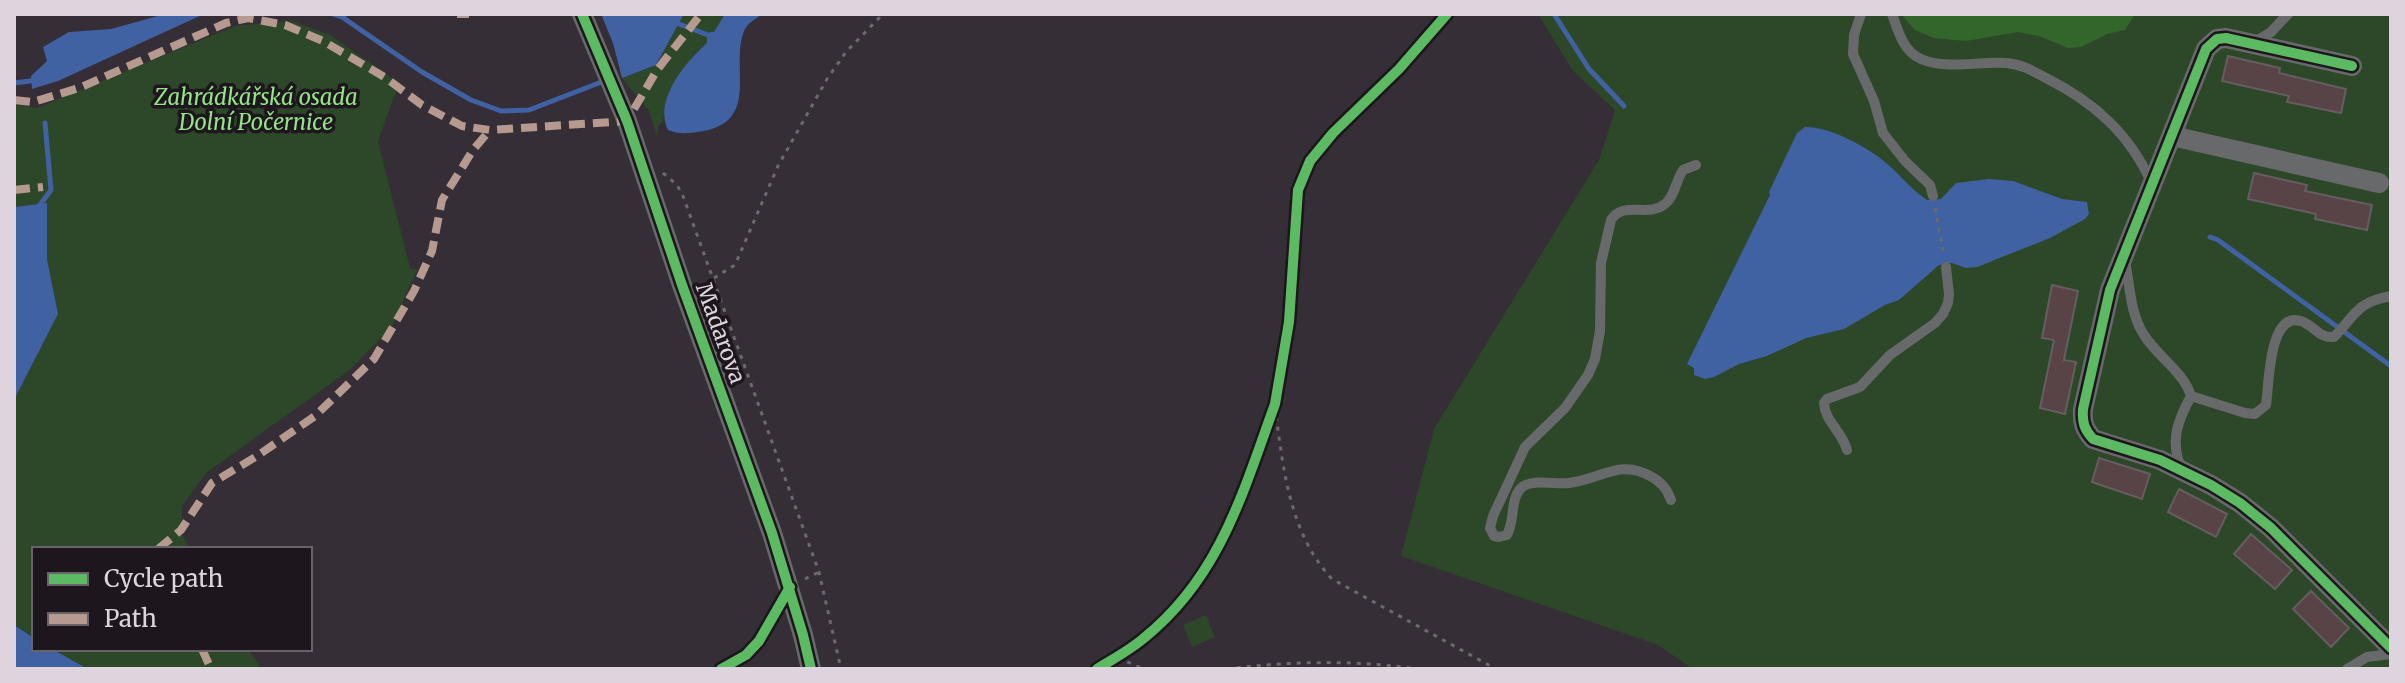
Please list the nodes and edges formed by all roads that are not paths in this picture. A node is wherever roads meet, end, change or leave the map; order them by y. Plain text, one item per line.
1 (582, 14) edge
2 (1861, 14) edge
3 (1892, 14) edge
4 (2288, 14) edge
5 (2252, 44) junction
6 (2352, 66) dead end
7 (2172, 136) junction
8 (1696, 165) dead end
9 (2379, 183) dead end
10 (2152, 186) junction
11 (1933, 196) road end
12 (2124, 255) junction
13 (1946, 267) road end
14 (2391, 296) edge
15 (2191, 396) junction
16 (1847, 450) dead end
17 (2183, 471) junction
18 (1671, 500) dead end
19 (2391, 651) edge
20 (811, 669) edge
21 (2347, 669) edge

1 - 20 street, Madarova
2 - 11 lane
3 - 10 lane
4 - 5 lane
5 - 6 street
5 - 7 street
7 - 9 street
7 - 10 street
8 - 18 lane
10 - 12 street
12 - 15 lane
12 - 17 street
13 - 16 lane
14 - 15 lane
15 - 17 lane
17 - 19 street
19 - 21 lane

